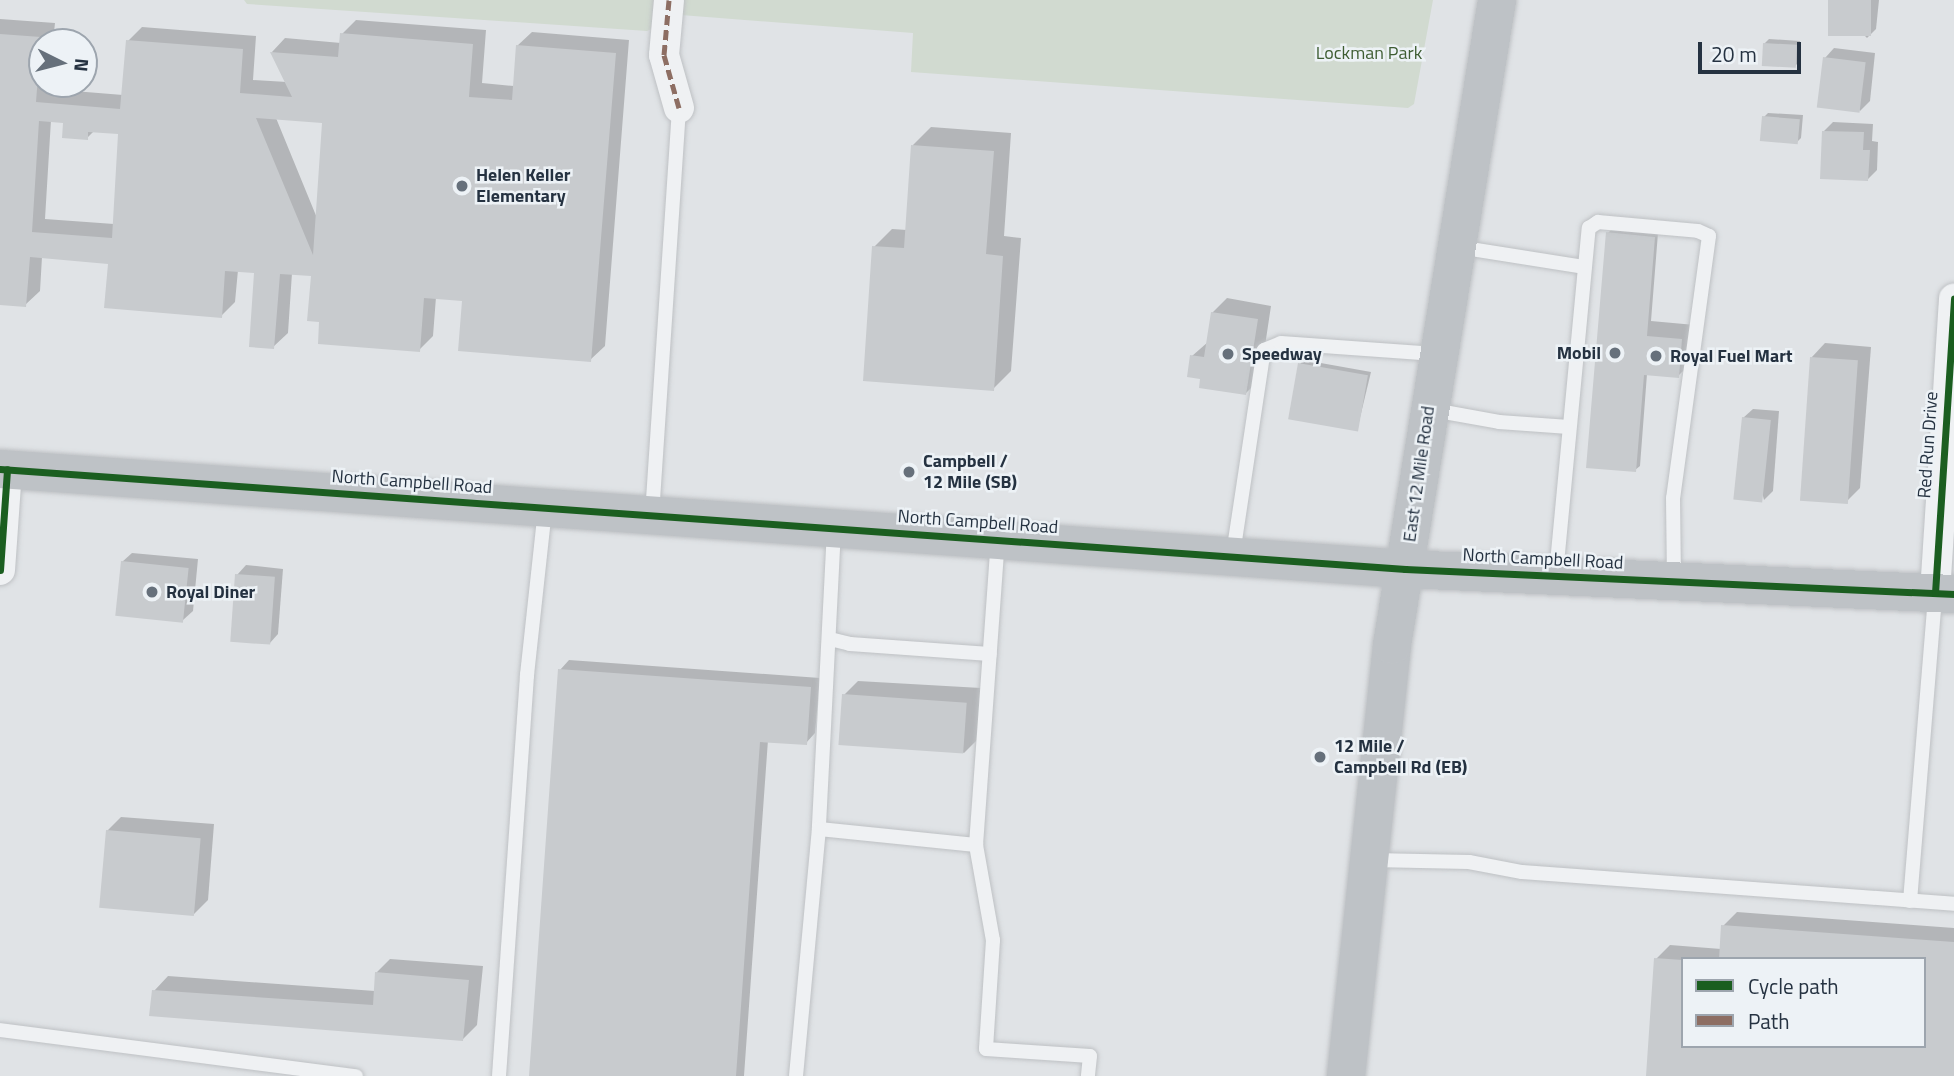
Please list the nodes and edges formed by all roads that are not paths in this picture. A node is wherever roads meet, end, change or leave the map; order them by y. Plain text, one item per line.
1 (669, 0) edge
2 (1497, 0) edge
3 (679, 108) joint
4 (1454, 247) junction
5 (1584, 267) junction
6 (1954, 299) edge
7 (1436, 354) junction
8 (1428, 410) junction
9 (1569, 427) junction
10 (4, 469) edge
11 (545, 506) junction
12 (652, 514) junction
13 (834, 528) junction
14 (998, 539) junction
15 (1232, 557) junction
16 (1405, 569) junction
17 (0, 570) edge
18 (1556, 576) junction
19 (1674, 581) junction
20 (1944, 594) edge
21 (830, 639) junction
22 (990, 654) junction
23 (818, 828) junction
24 (976, 845) junction
25 (1370, 860) junction
26 (1910, 901) junction
27 (1954, 904) edge
28 (0, 1030) edge
29 (356, 1076) edge
30 (499, 1076) edge
31 (796, 1076) edge
32 (1088, 1076) edge
33 (1346, 1076) edge

1 - 3 street
2 - 4 street, East 12 Mile Road
3 - 12 lane
4 - 5 lane
4 - 7 street, East 12 Mile Road
5 - 9 lane
5 - 19 lane
6 - 20 street, Red Run Drive
7 - 8 street, East 12 Mile Road
7 - 15 lane
8 - 9 lane
8 - 16 street, East 12 Mile Road
9 - 18 lane
10 - 11 street, North Campbell Road
10 - 17 street
11 - 12 street, North Campbell Road
11 - 30 lane
12 - 13 street, North Campbell Road
13 - 14 street, North Campbell Road
13 - 21 lane
14 - 15 street, North Campbell Road
14 - 22 lane
15 - 16 street, North Campbell Road
16 - 18 street, North Campbell Road
16 - 25 street, East 12 Mile Road
18 - 19 street, North Campbell Road
19 - 20 street, North Campbell Road
20 - 26 lane
21 - 22 lane
21 - 23 lane
22 - 24 lane
23 - 24 lane
23 - 31 lane
24 - 32 lane
25 - 26 lane
25 - 33 street, East 12 Mile Road
26 - 27 lane
28 - 29 lane

